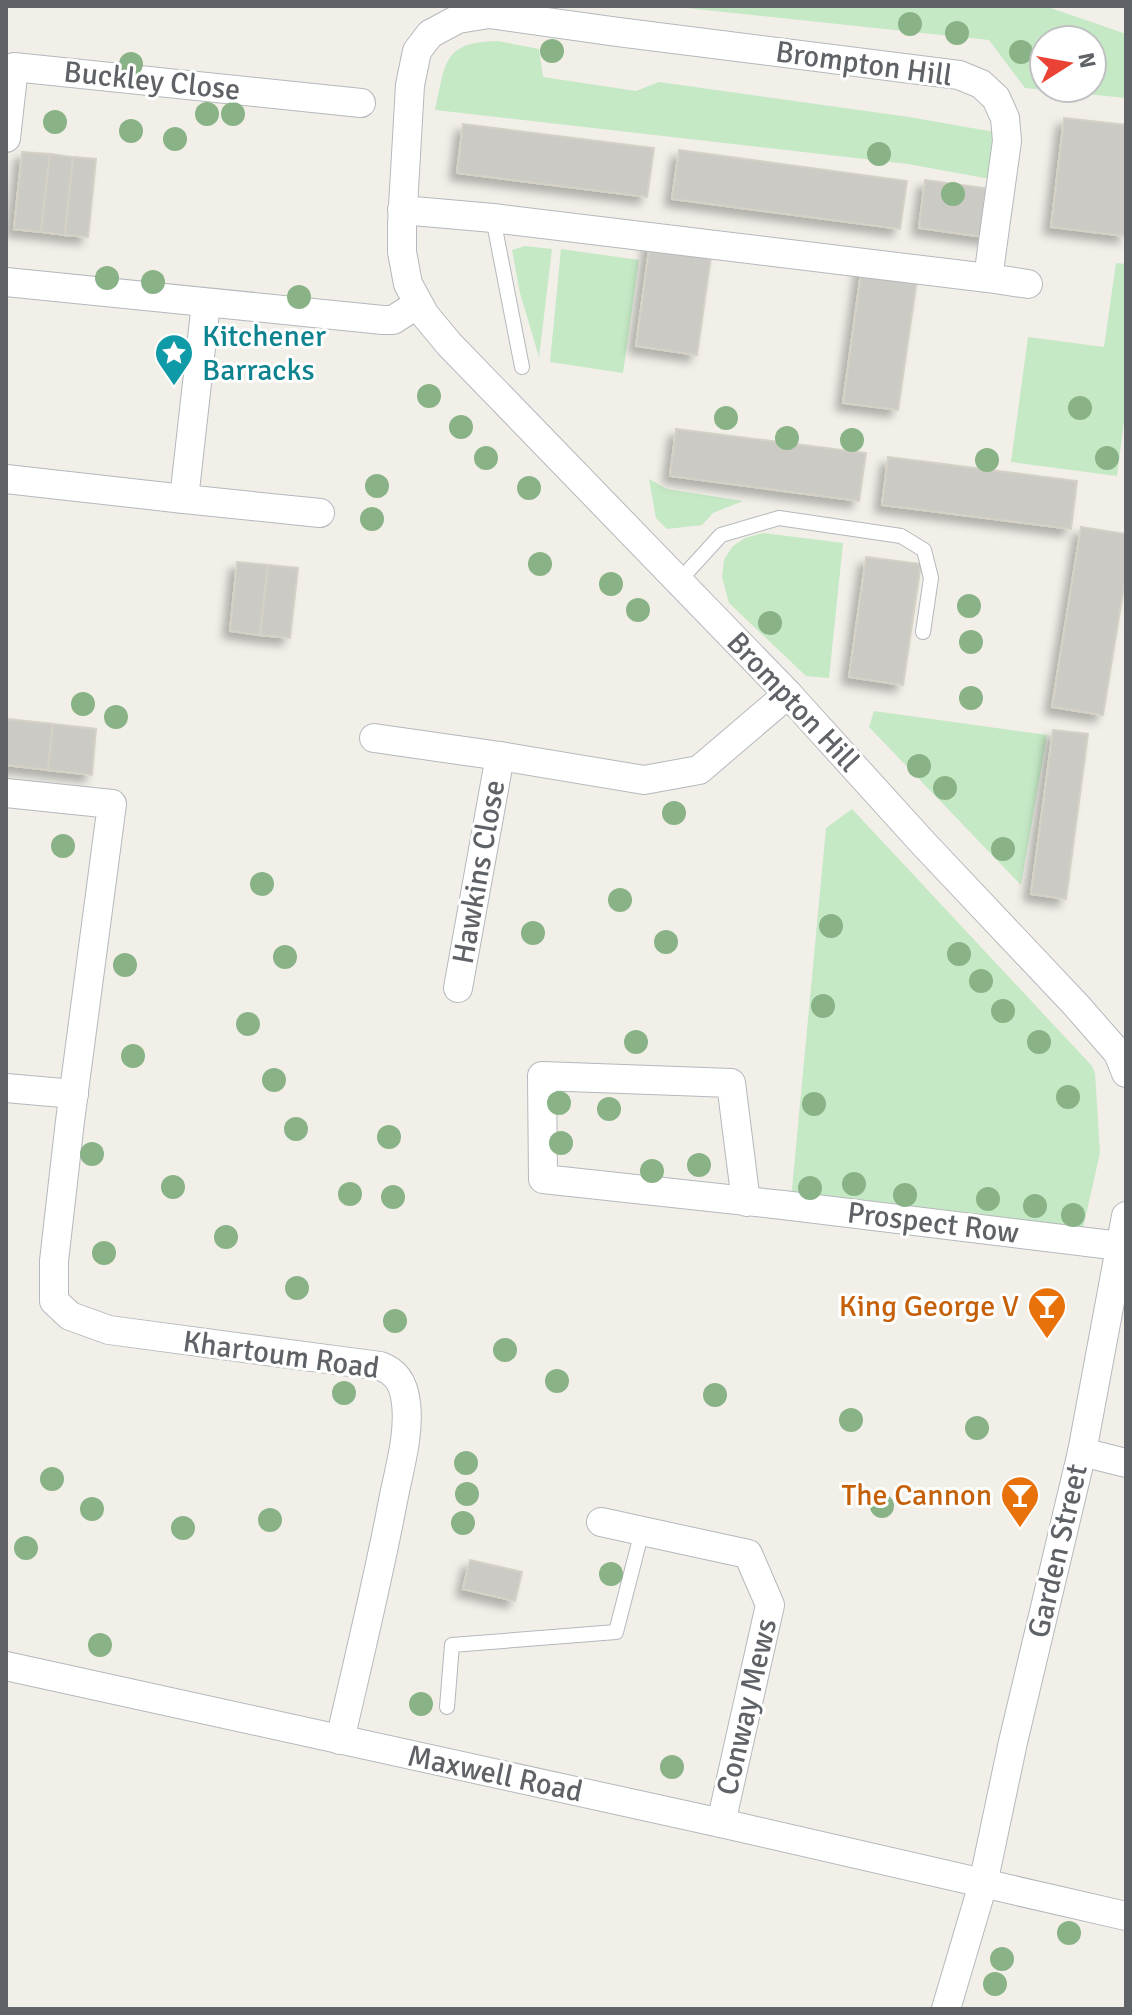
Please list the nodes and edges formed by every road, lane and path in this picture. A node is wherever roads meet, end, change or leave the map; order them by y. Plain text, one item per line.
1 (10, 65) edge
2 (361, 103) dead end
3 (6, 138) edge
4 (402, 210) junction
5 (493, 218) junction
6 (988, 278) junction
7 (6, 282) edge
8 (1028, 284) dead end
9 (206, 303) junction
10 (418, 304) junction
11 (522, 367) dead end
12 (6, 479) edge
13 (184, 499) junction
14 (320, 513) dead end
15 (679, 581) junction
16 (923, 632) dead end
17 (788, 694) junction
18 (374, 738) dead end
19 (500, 756) junction
20 (6, 793) edge
21 (458, 988) dead end
22 (1123, 1056) edge
23 (6, 1088) edge
24 (74, 1094) junction
25 (746, 1202) junction
26 (1126, 1216) edge
27 (1120, 1246) junction
28 (1082, 1452) junction
29 (1126, 1463) edge
30 (601, 1522) dead end
31 (642, 1531) junction
32 (6, 1666) edge
33 (447, 1707) dead end
34 (340, 1740) junction
35 (721, 1823) junction
36 (983, 1884) junction
37 (1126, 1916) edge
38 (946, 2009) edge

1 - 2 street, Buckley Close
1 - 3 street, Buckley Close
4 - 5 street
4 - 6 street, Brompton Hill
4 - 10 street, Brompton Hill
5 - 6 street
5 - 11 lane
6 - 8 street
7 - 9 street
9 - 10 street
9 - 13 street
10 - 15 street, Brompton Hill
12 - 13 street
13 - 14 street
15 - 16 lane
15 - 17 street, Brompton Hill
17 - 19 street, Hawkins Close
17 - 22 street, Brompton Hill
18 - 19 street, Hawkins Close
19 - 21 street, Hawkins Close
20 - 24 street, Khartoum Road
23 - 24 street
24 - 34 street, Khartoum Road
25 - 25 street, Prospect Row
25 - 27 street, Prospect Row
26 - 27 street, Garden Street
27 - 28 street, Garden Street
28 - 29 street
28 - 36 street, Garden Street
30 - 31 street, Conway Mews
31 - 33 lane
31 - 35 street, Conway Mews
32 - 34 street, Maxwell Road
34 - 35 street, Maxwell Road
35 - 36 street, Maxwell Road
36 - 37 street, Maxwell Road
36 - 38 street, Garden Street

